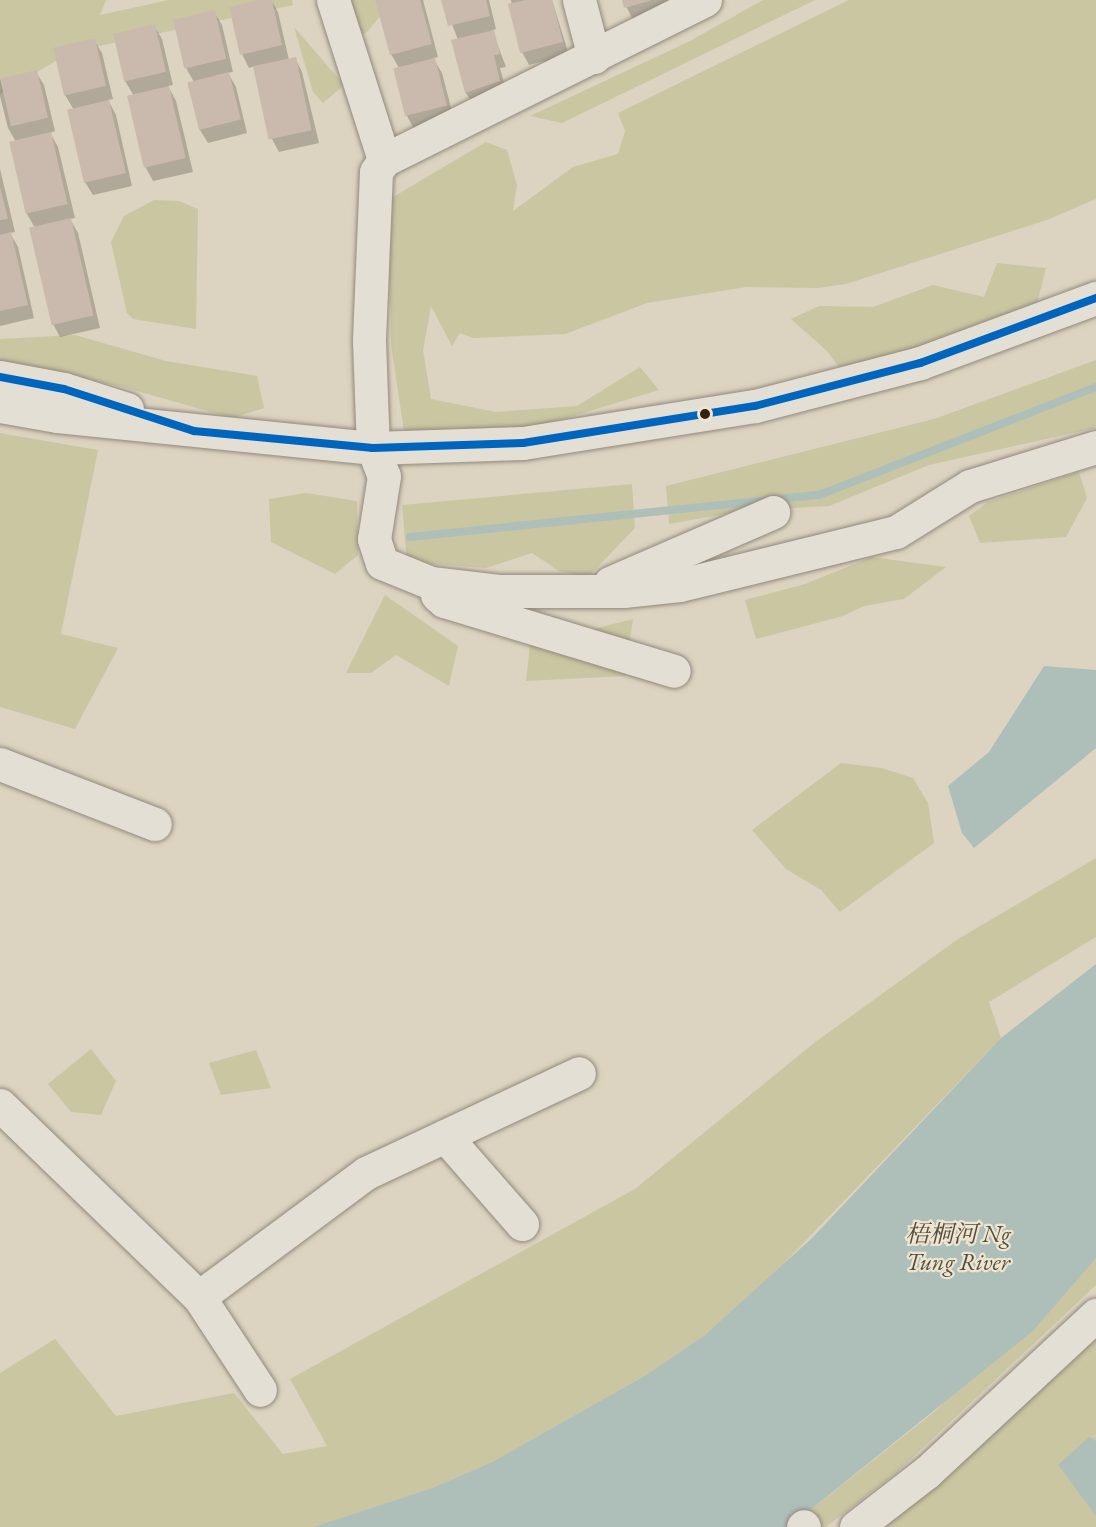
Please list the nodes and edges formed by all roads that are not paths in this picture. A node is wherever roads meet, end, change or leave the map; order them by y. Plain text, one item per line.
1 (333, 0) edge
2 (579, 0) edge
3 (705, 0) edge
4 (594, 57) junction
5 (384, 160) junction
6 (1096, 298) edge
7 (0, 377) edge
8 (0, 406) edge
9 (194, 431) junction
10 (373, 447) junction
11 (1096, 447) edge
12 (773, 512) dead end
13 (417, 579) junction
14 (590, 592) junction
15 (674, 671) dead end
16 (0, 764) edge
17 (155, 824) dead end
18 (579, 1073) dead end
19 (0, 1105) edge
20 (445, 1136) junction
21 (522, 1224) dead end
22 (199, 1297) junction
23 (1096, 1315) edge
24 (260, 1390) dead end
25 (856, 1527) edge

1 - 5 street
2 - 4 street
3 - 4 street
4 - 5 street
5 - 10 street
6 - 10 street
7 - 9 street
8 - 9 street
9 - 10 street
10 - 13 street
11 - 14 street
12 - 14 street
13 - 14 street
13 - 15 street
16 - 17 street
18 - 20 street
19 - 22 street
20 - 21 street
20 - 22 street
22 - 24 street
23 - 25 street

